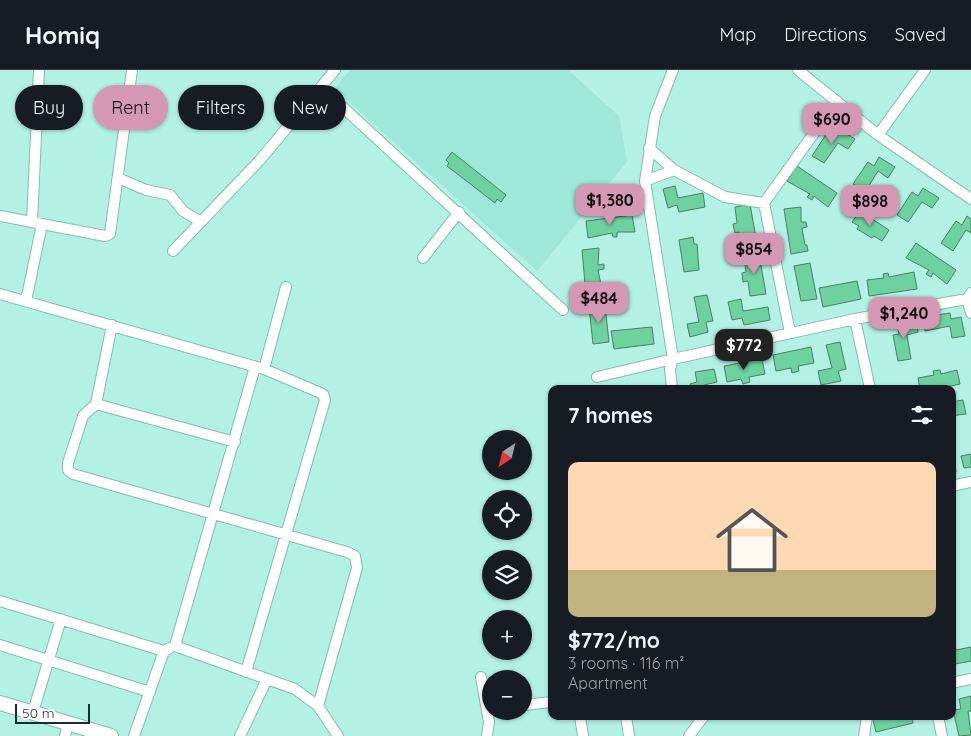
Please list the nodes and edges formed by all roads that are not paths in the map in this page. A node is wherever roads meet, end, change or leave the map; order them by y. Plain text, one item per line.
1 (39, 70) edge
2 (132, 70) edge
3 (335, 70) edge
4 (673, 70) edge
5 (798, 70) edge
6 (925, 70) edge
7 (324, 85) edge
8 (837, 101) junction
9 (346, 110) edge
10 (286, 130) edge
11 (878, 136) junction
12 (649, 148) junction
13 (674, 170) junction
14 (118, 178) junction
15 (645, 181) junction
16 (971, 199) edge
17 (764, 203) junction
18 (459, 212) junction
19 (0, 216) edge
20 (201, 222) junction
21 (37, 223) junction
22 (173, 251) dead end
23 (423, 258) dead end
24 (286, 287) dead end
25 (0, 294) edge
26 (969, 296) edge
27 (26, 301) junction
28 (563, 310) dead end
29 (971, 313) edge
30 (855, 319) junction
31 (112, 324) junction
32 (790, 334) junction
33 (673, 359) junction
34 (259, 368) junction
35 (596, 377) dead end
36 (672, 385) edge
37 (869, 385) edge
38 (96, 404) junction
39 (235, 442) junction
40 (971, 482) edge
41 (956, 485) edge
42 (214, 515) junction
43 (286, 534) junction
44 (0, 601) edge
45 (61, 619) junction
46 (0, 646) edge
47 (175, 646) junction
48 (164, 651) junction
49 (48, 659) junction
50 (246, 672) junction
51 (481, 677) dead end
52 (267, 679) junction
53 (971, 679) edge
54 (482, 681) edge
55 (956, 682) edge
56 (150, 692) junction
57 (548, 702) edge
58 (0, 703) edge
59 (532, 704) edge
60 (318, 706) junction
61 (33, 712) junction
62 (489, 720) edge
63 (581, 720) edge
64 (627, 720) edge
65 (701, 720) edge
66 (867, 720) edge
67 (939, 720) edge
68 (67, 729) edge
69 (111, 736) edge
70 (134, 736) edge
71 (240, 736) edge
72 (338, 736) edge
73 (487, 736) edge
74 (583, 736) edge
75 (624, 736) edge
76 (629, 736) edge
77 (689, 736) edge
78 (864, 736) edge
79 (942, 736) edge

1 - 21 street
2 - 14 street
3 - 7 street
4 - 12 street
5 - 8 street
6 - 11 street
8 - 11 street
8 - 17 street
9 - 18 street
10 - 20 street
11 - 16 street
12 - 13 street
12 - 15 street
13 - 15 street
13 - 17 street
14 - 20 street
14 - 21 street
15 - 33 street
17 - 32 street
18 - 23 street
18 - 28 street
19 - 21 street
20 - 22 street
21 - 27 street
24 - 34 street
25 - 27 street
26 - 29 street
26 - 30 street
27 - 31 street
30 - 32 street
30 - 37 street
31 - 34 street
31 - 38 street
32 - 33 street
33 - 35 street
33 - 36 street
34 - 39 street
34 - 43 street
38 - 39 street
38 - 42 street
39 - 42 street
40 - 41 street
42 - 43 street
42 - 47 street
43 - 50 street
43 - 60 street
44 - 45 street
45 - 48 street
45 - 49 street
46 - 49 street
47 - 48 street
47 - 50 street
48 - 56 street
49 - 56 street
49 - 61 street
50 - 52 street
51 - 54 street
52 - 60 street
52 - 71 street
53 - 55 street
56 - 70 street
57 - 59 street
58 - 61 street
60 - 72 street
61 - 68 street
62 - 73 street
63 - 74 street
64 - 76 street
65 - 77 street
66 - 78 street
67 - 79 street
68 - 69 street
75 - 76 street

